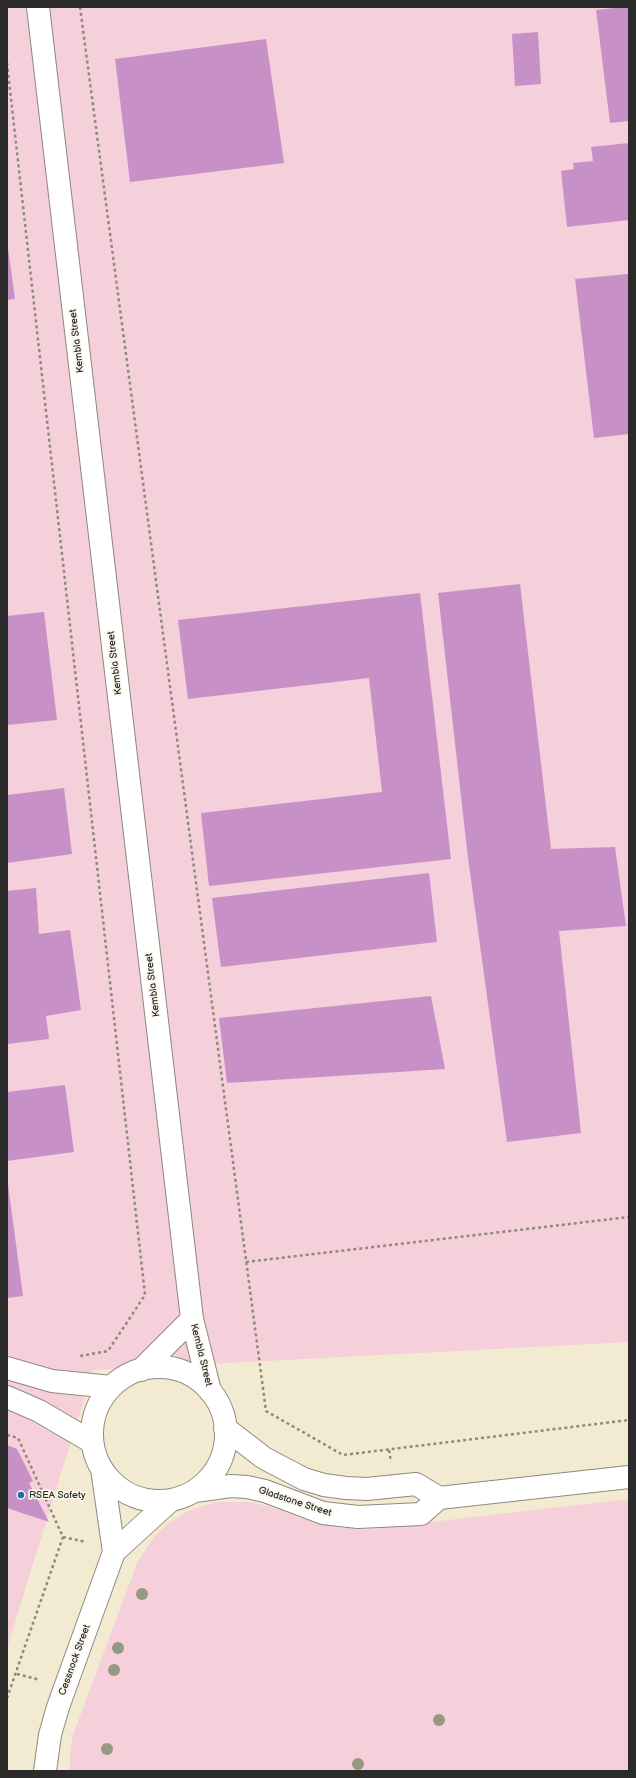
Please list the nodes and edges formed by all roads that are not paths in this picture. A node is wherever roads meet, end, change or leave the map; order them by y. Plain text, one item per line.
1 (38, 7) edge
2 (192, 1319) junction
3 (7, 1368) edge
4 (141, 1370) junction
5 (111, 1387) junction
6 (210, 1391) junction
7 (7, 1397) edge
8 (225, 1428) junction
9 (92, 1442) junction
10 (102, 1469) junction
11 (629, 1477) edge
12 (195, 1492) junction
13 (439, 1498) junction
14 (171, 1500) junction
15 (114, 1552) junction
16 (45, 1771) edge

1 - 2 street, Kembla Street
2 - 4 street, Kembla Street
2 - 6 street, Kembla Street
3 - 5 street
4 - 5 street, Gladstone Street
4 - 6 street, Gladstone Street
5 - 9 street, Gladstone Street
6 - 8 street, Gladstone Street
7 - 9 street
8 - 12 street, Gladstone Street
8 - 13 street
9 - 10 street, Gladstone Street
10 - 14 street, Gladstone Street
10 - 15 street, Cessnock Street
11 - 13 street
12 - 13 street, Gladstone Street
12 - 14 street, Gladstone Street
14 - 15 street, Cessnock Street
15 - 16 street, Cessnock Street

